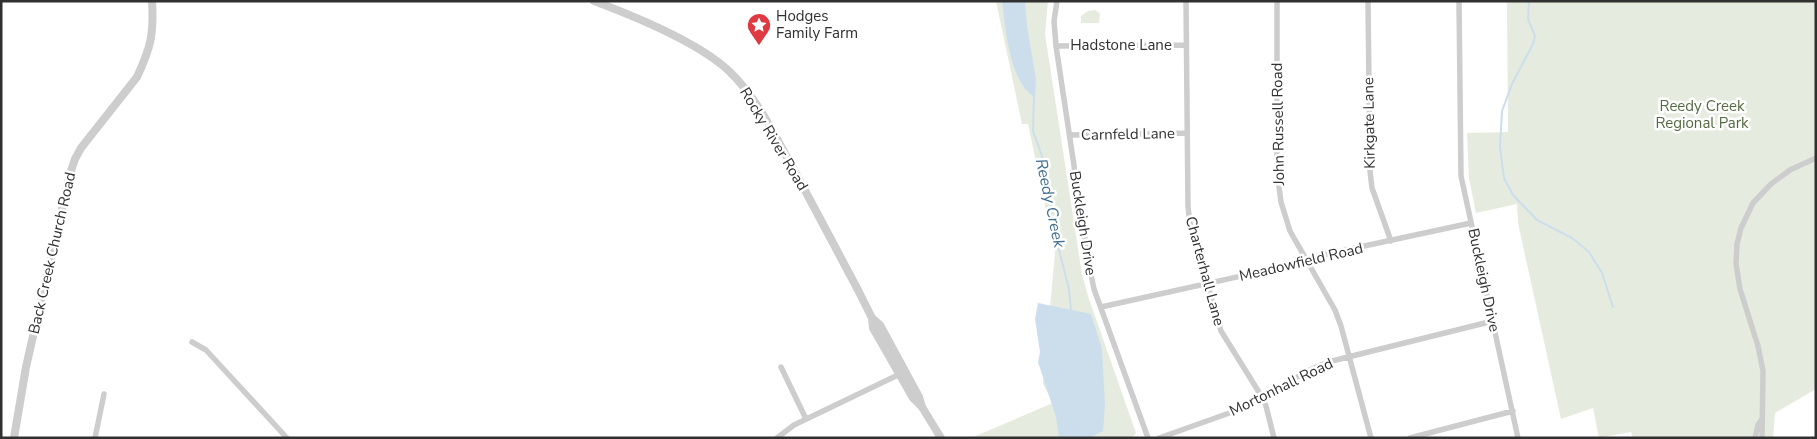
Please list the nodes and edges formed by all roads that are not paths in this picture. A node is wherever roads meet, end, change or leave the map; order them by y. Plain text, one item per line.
1 (152, 1) edge
2 (594, 1) edge
3 (1057, 1) edge
4 (1186, 1) edge
5 (1277, 1) edge
6 (1368, 1) edge
7 (1459, 1) edge
8 (1186, 45) junction
9 (1056, 46) junction
10 (1187, 134) junction
11 (1070, 135) junction
12 (1816, 158) edge
13 (1471, 223) junction
14 (1392, 241) junction
15 (1307, 260) junction
16 (1208, 283) junction
17 (1100, 307) junction
18 (872, 318) junction
19 (1493, 321) junction
20 (192, 342) dead end
21 (1349, 356) junction
22 (781, 367) dead end
23 (900, 374) junction
24 (104, 394) dead end
25 (1262, 397) junction
26 (922, 406) junction
27 (1512, 411) junction
28 (806, 419) junction
29 (1762, 419) junction
30 (14, 438) edge
31 (96, 438) edge
32 (287, 438) edge
33 (777, 438) edge
34 (941, 438) edge
35 (1148, 438) edge
36 (1159, 438) edge
37 (1274, 438) edge
38 (1371, 438) edge
39 (1410, 438) edge
40 (1518, 438) edge
41 (1755, 438) edge
42 (1762, 438) edge

1 - 30 street, Back Creek Church Road
2 - 18 street, Rocky River Road
3 - 9 street, Buckleigh Drive
4 - 8 street, Charterhall Lane
5 - 15 street, John Russell Road
6 - 14 street, Kirkgate Lane
7 - 13 street, Buckleigh Drive
8 - 9 street, Hadstone Lane
8 - 10 street, Charterhall Lane
9 - 11 street, Buckleigh Drive
10 - 11 street, Carnfeld Lane
10 - 16 street, Charterhall Lane
11 - 17 street, Buckleigh Drive
12 - 29 street
13 - 14 street, Meadowfield Road
13 - 19 street, Buckleigh Drive
14 - 15 street, Meadowfield Road
15 - 16 street, Meadowfield Road
15 - 21 street, John Russell Road
16 - 17 street, Meadowfield Road
16 - 25 street, Charterhall Lane
17 - 35 street, Buckleigh Drive
18 - 23 street, Rocky River Road
18 - 26 street, Rocky River Road
19 - 21 street, Mortonhall Road
19 - 27 street, Buckleigh Drive
20 - 32 street
21 - 25 street, Mortonhall Road
21 - 38 street, John Russell Road
22 - 28 street
23 - 26 street, Rocky River Road
23 - 28 street
24 - 31 street
25 - 36 street, Mortonhall Road
25 - 37 street, Charterhall Lane
26 - 34 street, Rocky River Road
27 - 39 street
27 - 40 street, Buckleigh Drive
28 - 33 street
29 - 41 street
29 - 42 street

